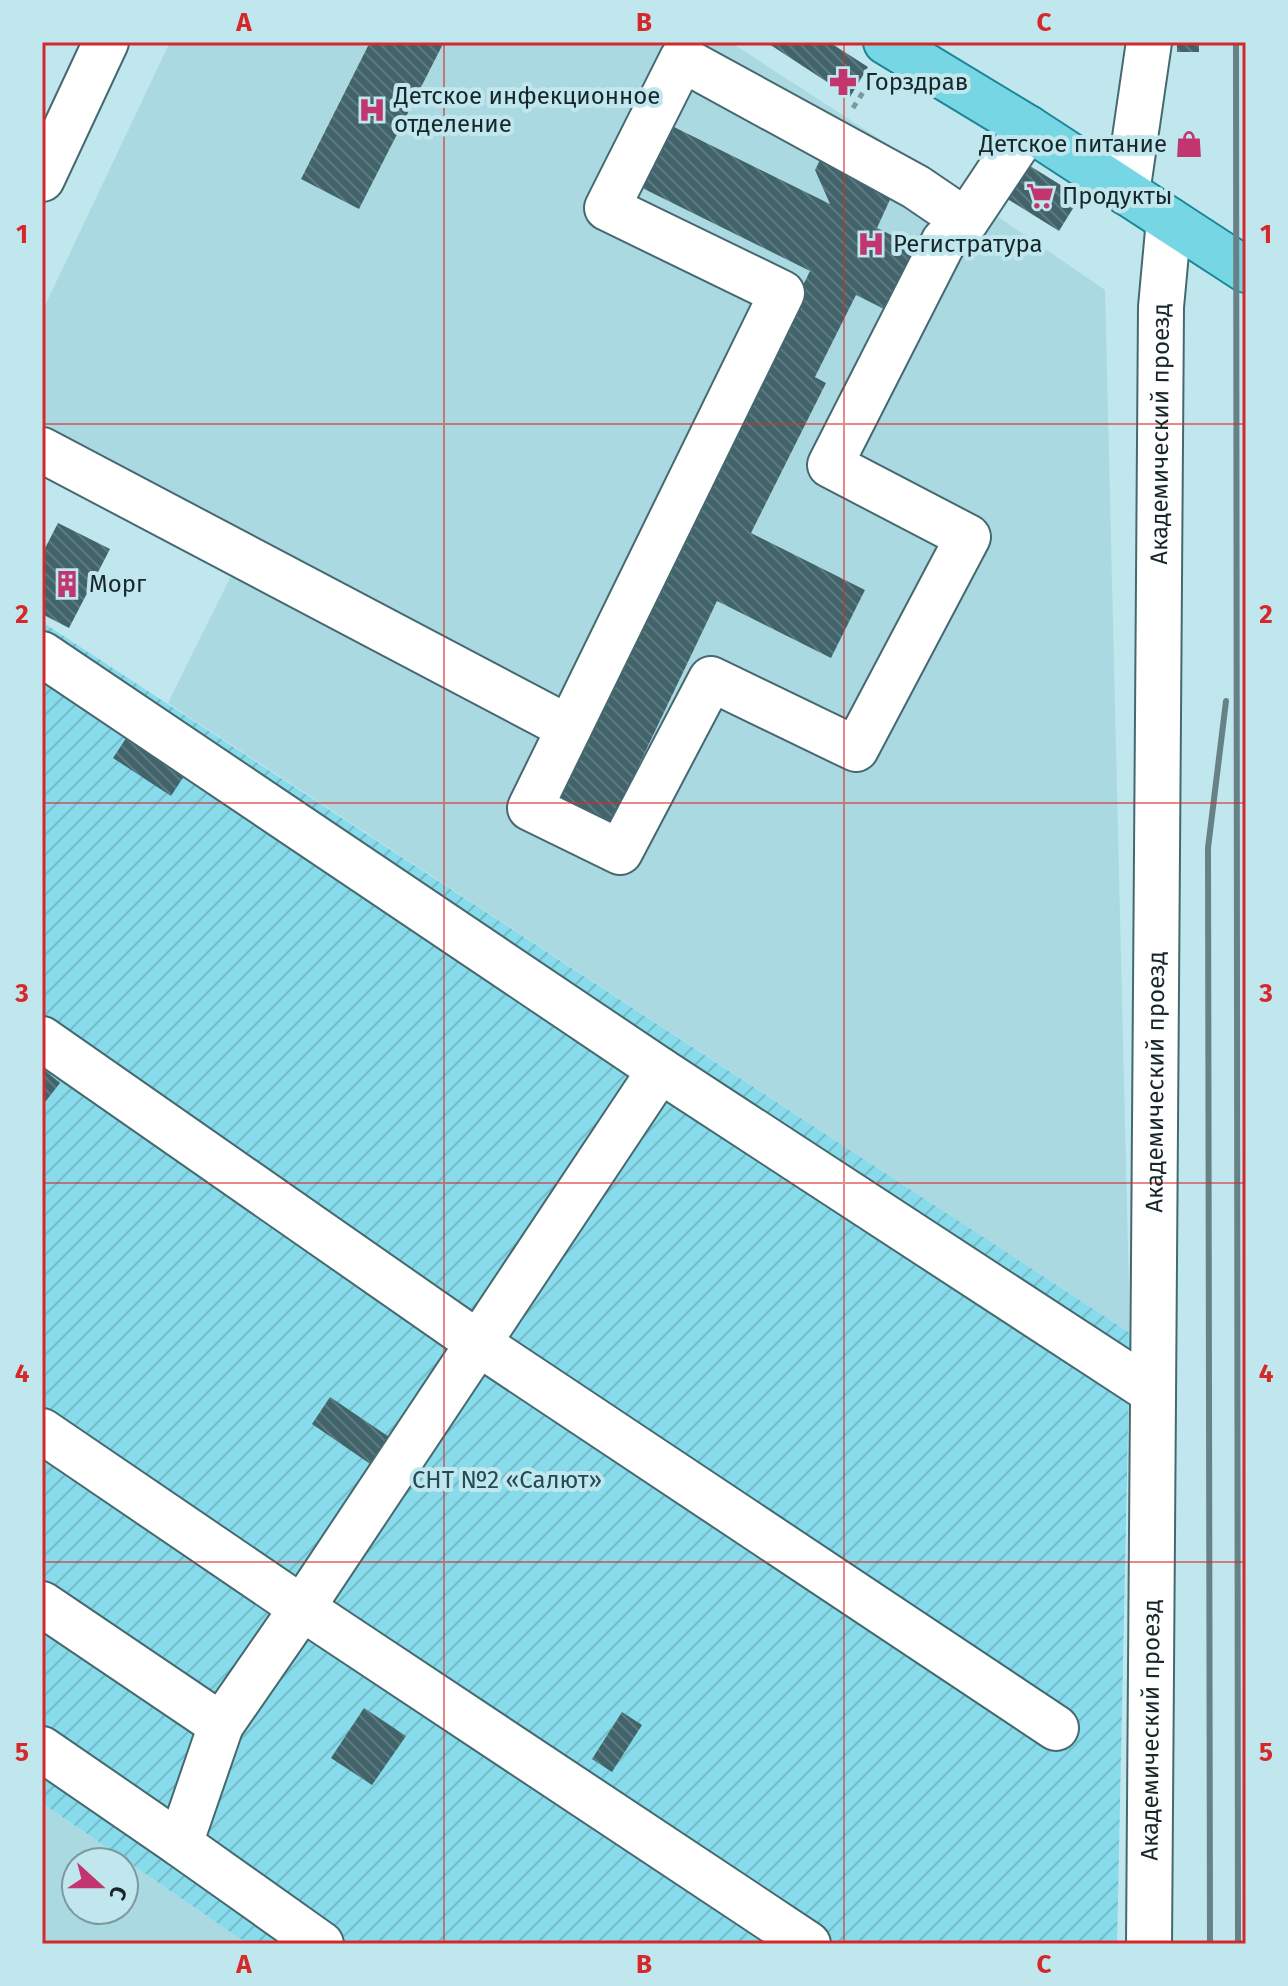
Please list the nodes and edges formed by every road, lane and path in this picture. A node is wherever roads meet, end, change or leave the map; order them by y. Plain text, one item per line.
1 (106, 42) edge
2 (886, 42) edge
3 (1149, 42) edge
4 (1028, 128) junction
5 (42, 179) edge
6 (1127, 193) junction
7 (1169, 220) junction
8 (966, 221) junction
9 (1246, 270) edge
10 (43, 453) edge
11 (42, 654) edge
12 (569, 728) junction
13 (42, 1039) edge
14 (660, 1070) junction
15 (478, 1343) junction
16 (1153, 1392) junction
17 (42, 1431) edge
18 (42, 1604) edge
19 (302, 1608) junction
20 (221, 1725) junction
21 (1056, 1728) dead end
22 (42, 1749) edge
23 (180, 1844) junction
24 (321, 1944) edge
25 (808, 1944) edge
26 (1149, 1944) edge

1 - 5 street
2 - 4 main road
3 - 6 street
4 - 6 main road
4 - 8 street
6 - 7 main road
7 - 9 main road
7 - 16 street, Академический проезд
8 - 12 street
8 - 12 street
10 - 12 street
11 - 14 street
13 - 15 street
14 - 15 street
14 - 16 street
15 - 19 street
15 - 21 street
16 - 26 street, Академический проезд
17 - 19 street
18 - 20 street
19 - 20 street
19 - 25 street
20 - 23 street
22 - 23 street
23 - 24 street

